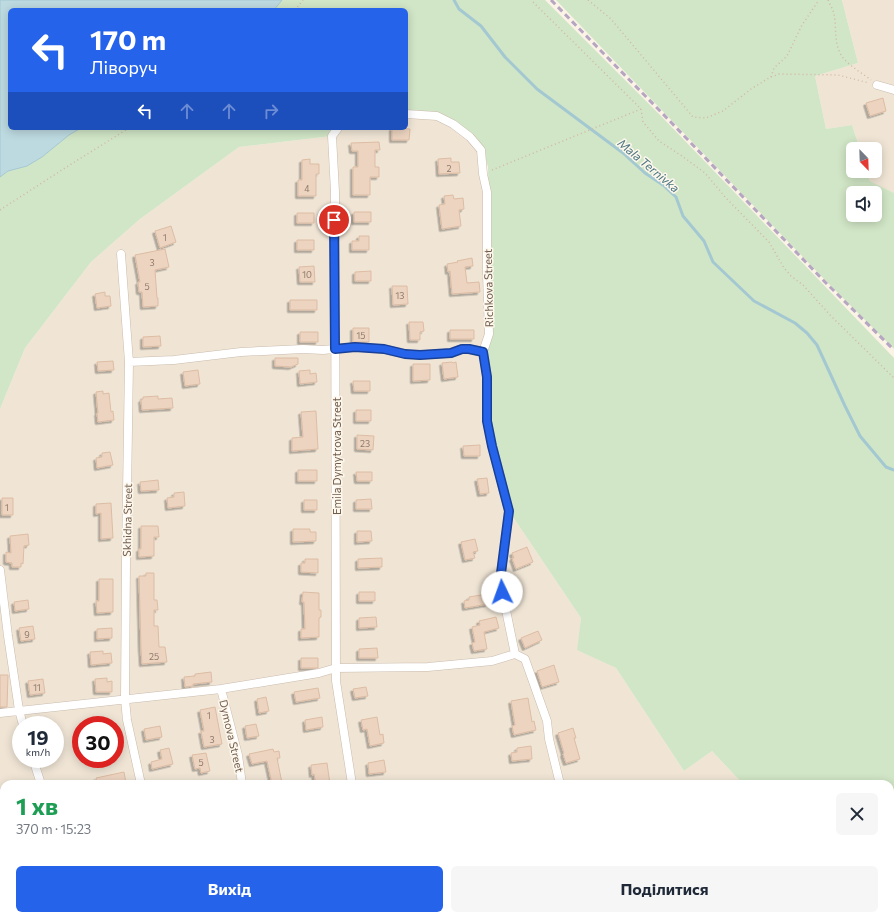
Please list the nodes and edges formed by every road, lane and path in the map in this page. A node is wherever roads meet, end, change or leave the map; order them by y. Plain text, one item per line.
1 (303, 0) edge
2 (531, 0) edge
3 (588, 0) edge
4 (819, 0) edge
5 (828, 0) edge
6 (297, 8) edge
7 (771, 78) junction
8 (876, 85) junction
9 (894, 90) edge
10 (641, 109) junction
11 (408, 114) edge
12 (126, 130) edge
13 (336, 130) edge
14 (483, 174) junction
15 (0, 210) edge
16 (120, 254) dead end
17 (335, 349) junction
18 (483, 352) junction
19 (129, 362) junction
20 (894, 378) edge
21 (0, 570) edge
22 (515, 654) junction
23 (336, 668) junction
24 (221, 689) junction
25 (125, 699) junction
26 (19, 710) junction
27 (0, 713) edge
28 (21, 716) edge
29 (36, 768) edge
30 (40, 780) edge
31 (140, 780) edge
32 (241, 780) edge
33 (351, 780) edge
34 (559, 780) edge

1 - 6 path
2 - 10 path
3 - 7 path
4 - 7 path
5 - 8 path
7 - 8 path
8 - 9 street
10 - 14 path
10 - 20 path
11 - 14 street, Richkova Street
12 - 15 path
13 - 17 street, Emila Dymytrova Street
14 - 18 street, Richkova Street
16 - 19 street, Skhidna Street
17 - 18 street
17 - 19 street
17 - 23 street, Emila Dymytrova Street
18 - 22 street, Richkova Street
19 - 25 street, Skhidna Street
21 - 26 street
22 - 23 street
22 - 34 street
23 - 24 street
23 - 33 street, Emila Dymytrova Street
24 - 25 street
24 - 32 street, Dymova Street
25 - 26 street
25 - 31 street, Skhidna Street
26 - 27 street
26 - 28 street
29 - 30 street

